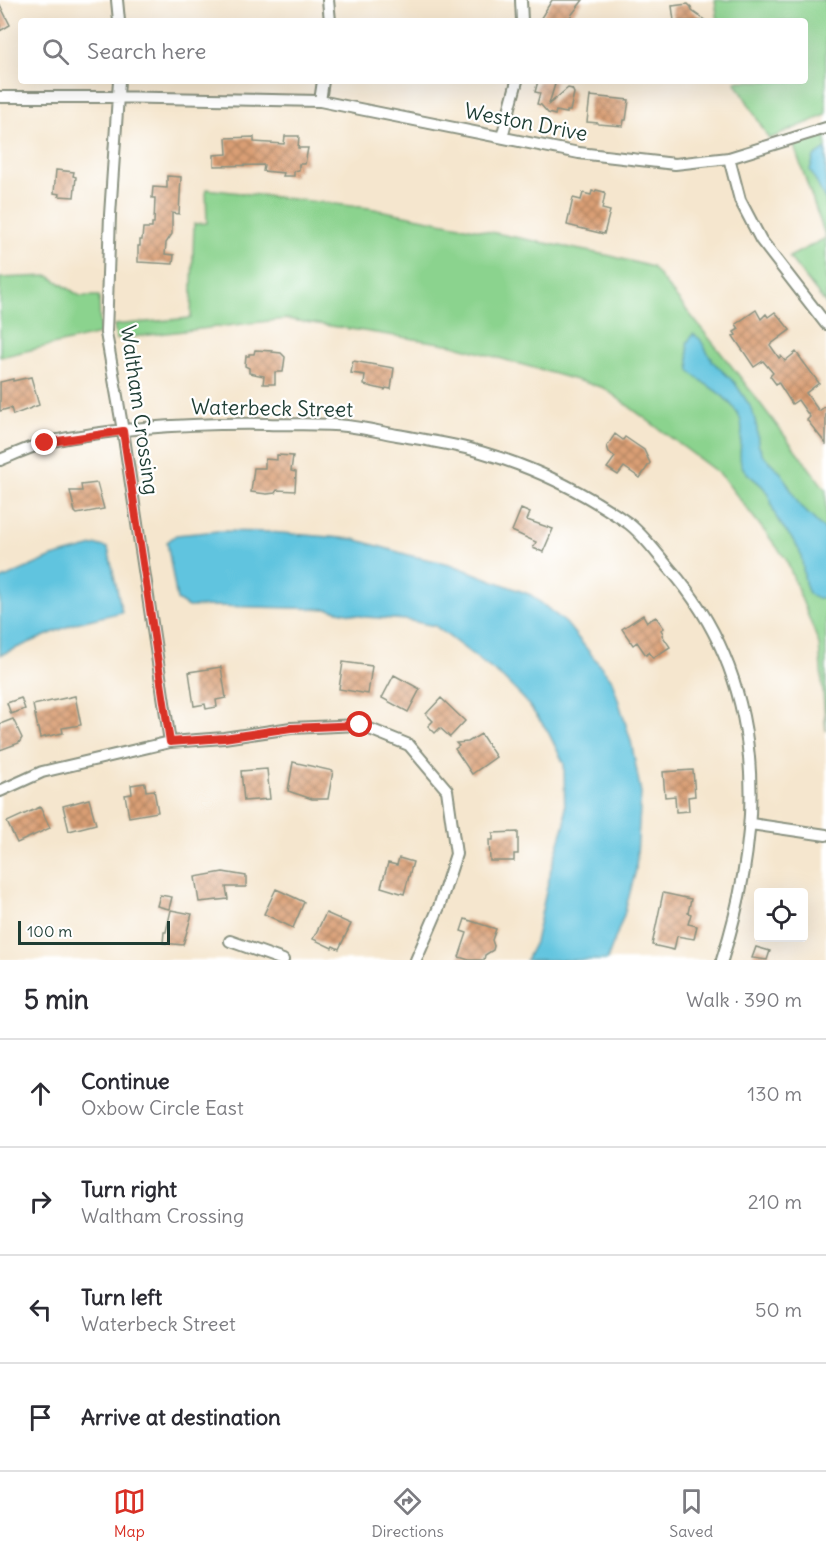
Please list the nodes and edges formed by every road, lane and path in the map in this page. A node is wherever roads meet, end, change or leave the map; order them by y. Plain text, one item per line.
1 (117, 0) edge
2 (328, 0) edge
3 (521, 0) edge
4 (119, 18) edge
5 (330, 18) edge
6 (522, 18) edge
7 (119, 84) edge
8 (323, 84) edge
9 (516, 84) edge
10 (0, 97) edge
11 (119, 98) junction
12 (320, 101) junction
13 (826, 128) edge
14 (502, 136) junction
15 (729, 158) junction
16 (826, 324) edge
17 (123, 431) junction
18 (0, 460) edge
19 (170, 742) junction
20 (0, 791) edge
21 (751, 824) junction
22 (826, 834) edge
23 (230, 941) dead end
24 (283, 960) edge
25 (416, 960) edge
26 (722, 960) edge

1 - 4 street
2 - 5 street
3 - 6 street
7 - 11 street, Waltham Crossing
8 - 12 street
9 - 14 street
10 - 11 street, Weston Drive
11 - 12 street, Weston Drive
11 - 17 street, Waltham Crossing
12 - 14 street, Weston Drive
13 - 15 street, Weston Drive
14 - 15 street, Weston Drive
15 - 16 street
17 - 18 street, Waterbeck Street
17 - 19 street, Waltham Crossing
17 - 21 street, Waterbeck Street
19 - 20 street
19 - 25 street
21 - 22 street
21 - 26 street, Waterbeck Street
23 - 24 street

